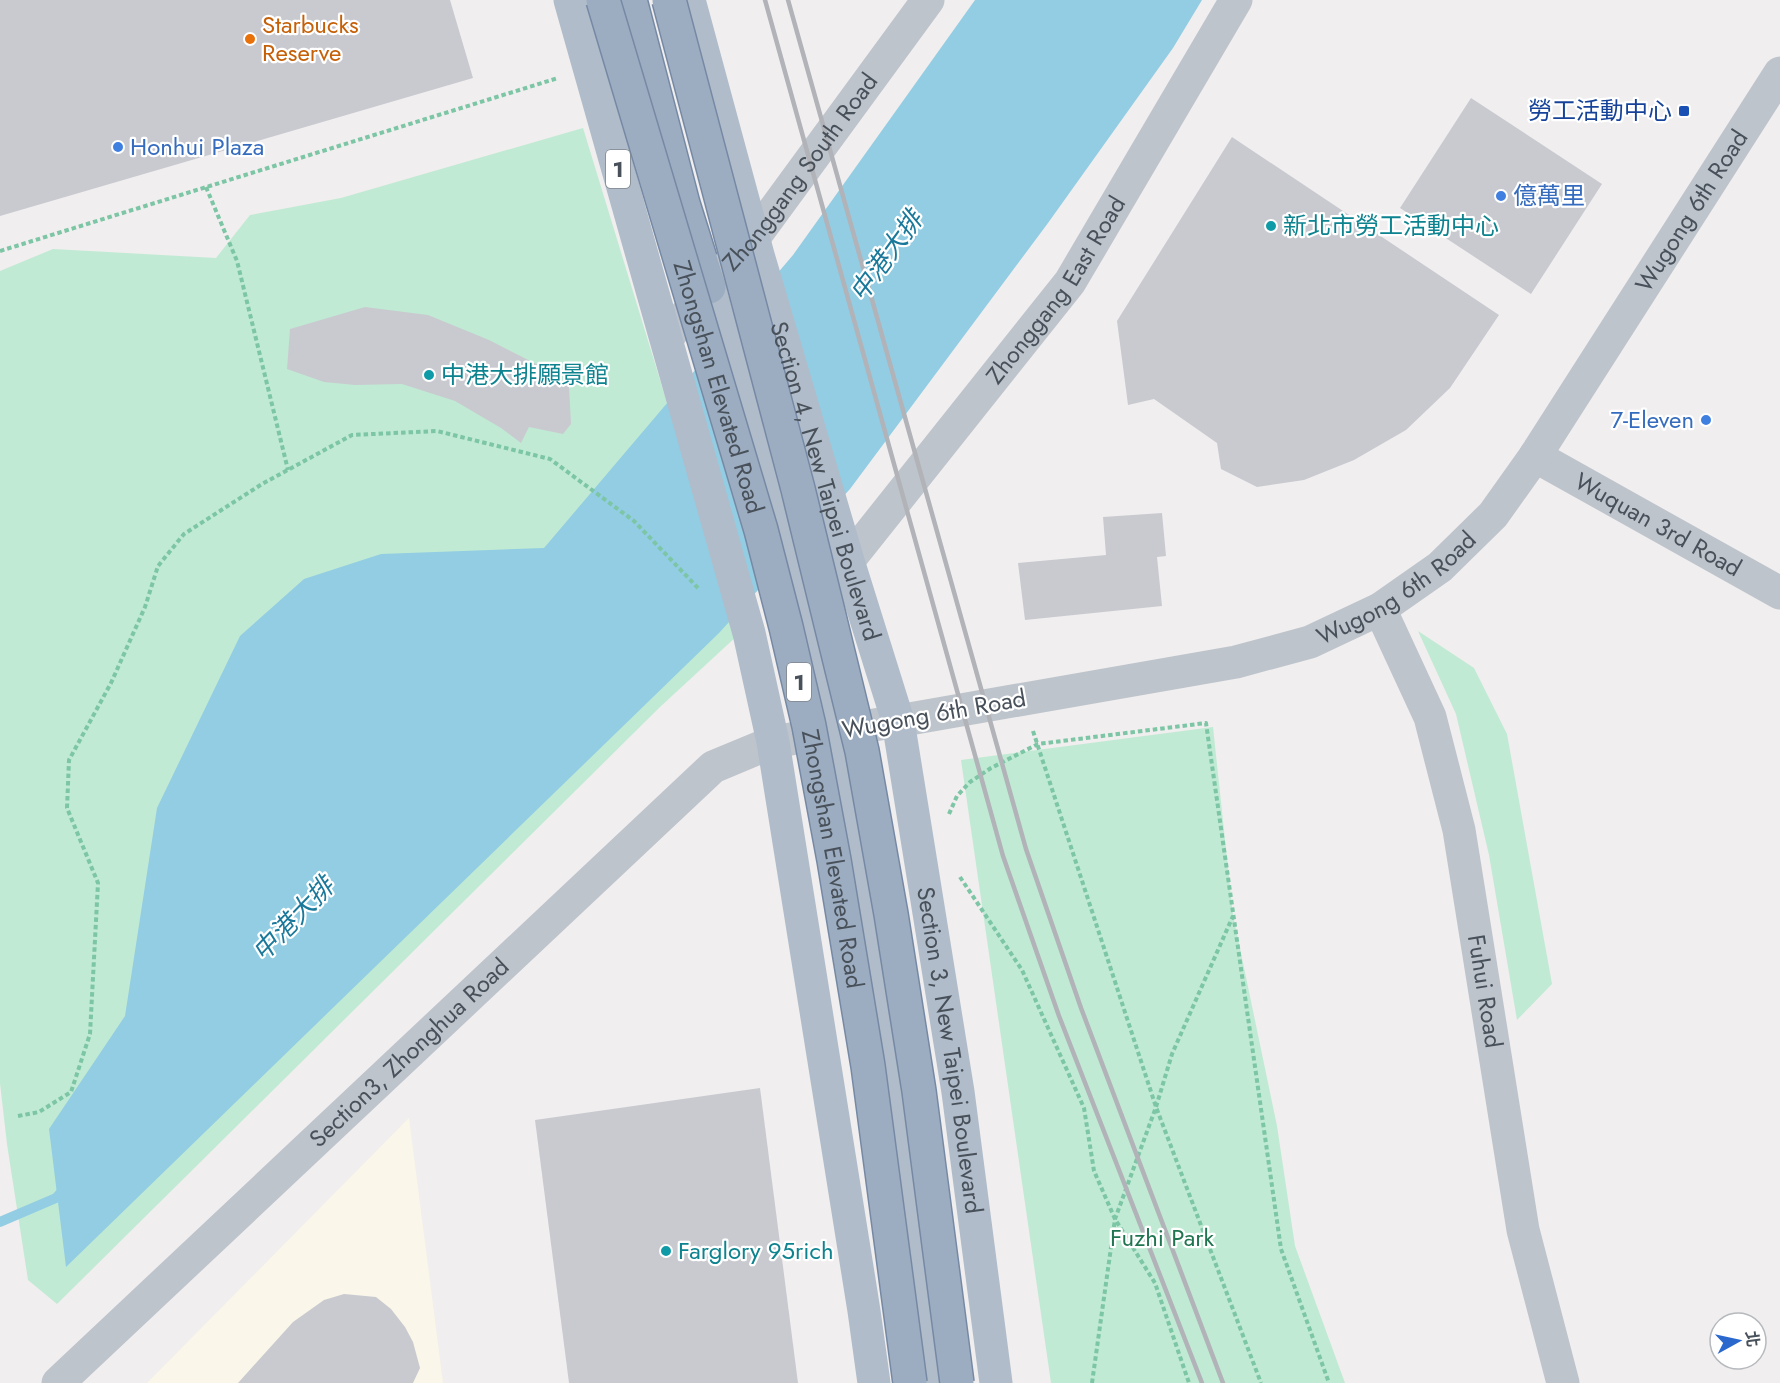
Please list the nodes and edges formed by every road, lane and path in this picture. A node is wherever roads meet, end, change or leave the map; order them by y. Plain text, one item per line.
1 (570, 0) edge
2 (603, 0) edge
3 (630, 0) edge
4 (669, 0) edge
5 (689, 0) edge
6 (928, 0) edge
7 (1236, 0) edge
8 (1780, 73) edge
9 (561, 77) dead end
10 (206, 187) junction
11 (0, 251) edge
12 (755, 251) junction
13 (709, 286) junction
14 (670, 345) junction
15 (1535, 456) junction
16 (288, 470) junction
17 (848, 561) junction
18 (794, 588) junction
19 (1780, 593) edge
20 (704, 594) dead end
21 (1380, 609) junction
22 (819, 670) junction
23 (1020, 700) junction
24 (898, 721) junction
25 (833, 731) junction
26 (772, 741) junction
27 (1038, 744) junction
28 (948, 817) dead end
29 (954, 869) dead end
30 (1233, 915) junction
31 (1156, 1107) junction
32 (18, 1116) dead end
33 (1115, 1219) junction
34 (58, 1383) edge
35 (874, 1383) edge
36 (910, 1383) edge
37 (931, 1383) edge
38 (957, 1383) edge
39 (996, 1383) edge
40 (1092, 1383) edge
41 (1189, 1383) edge
42 (1261, 1383) edge
43 (1329, 1383) edge
44 (1563, 1383) edge

1 - 14 main road, Section 4, New Taipei Boulevard / 1
2 - 36 highway, Zhongshan Elevated Road / 1, bridge
3 - 13 highway
4 - 38 highway, Zhongshan Elevated Road / 1, bridge
5 - 12 main road, Section 4, New Taipei Boulevard / 1
6 - 12 street, Zhonggang South Road
7 - 17 street, Zhonggang East Road
8 - 15 street, Wugong 6th Road
9 - 10 path
10 - 11 path
10 - 16 path
12 - 13 street, Zhonggang South Road
12 - 17 main road, Section 4, New Taipei Boulevard / 1
12 - 22 main road, Section 4, New Taipei Boulevard / 1, bridge
13 - 14 street, Zhonggang South Road
13 - 18 main road, Section 4, New Taipei Boulevard / 1
14 - 18 main road, Section 4, New Taipei Boulevard / 1, bridge
14 - 26 main road, Section 4, New Taipei Boulevard / 1
15 - 19 street, Wuquan 3rd Road
15 - 21 street, Wugong 6th Road
16 - 20 path
16 - 32 path
17 - 24 main road, Section 4, New Taipei Boulevard / 1
18 - 22 main road, Section 4, New Taipei Boulevard / 1
21 - 23 street, Wugong 6th Road
21 - 44 street, Fuhui Road
22 - 25 main road, Section 4, New Taipei Boulevard / 1
23 - 24 street, Wugong 6th Road
23 - 27 path
24 - 25 street, Wugong 6th Road
24 - 39 main road, Section 3, New Taipei Boulevard / 1
25 - 26 street, Wugong 6th Road
25 - 37 main road, 1
26 - 34 street, Section3, Zhonghua Road
26 - 35 main road, 1
27 - 28 path
27 - 30 path
27 - 31 path
29 - 33 path
30 - 31 path
30 - 43 path
31 - 33 path
31 - 42 path
33 - 40 path
33 - 41 path

